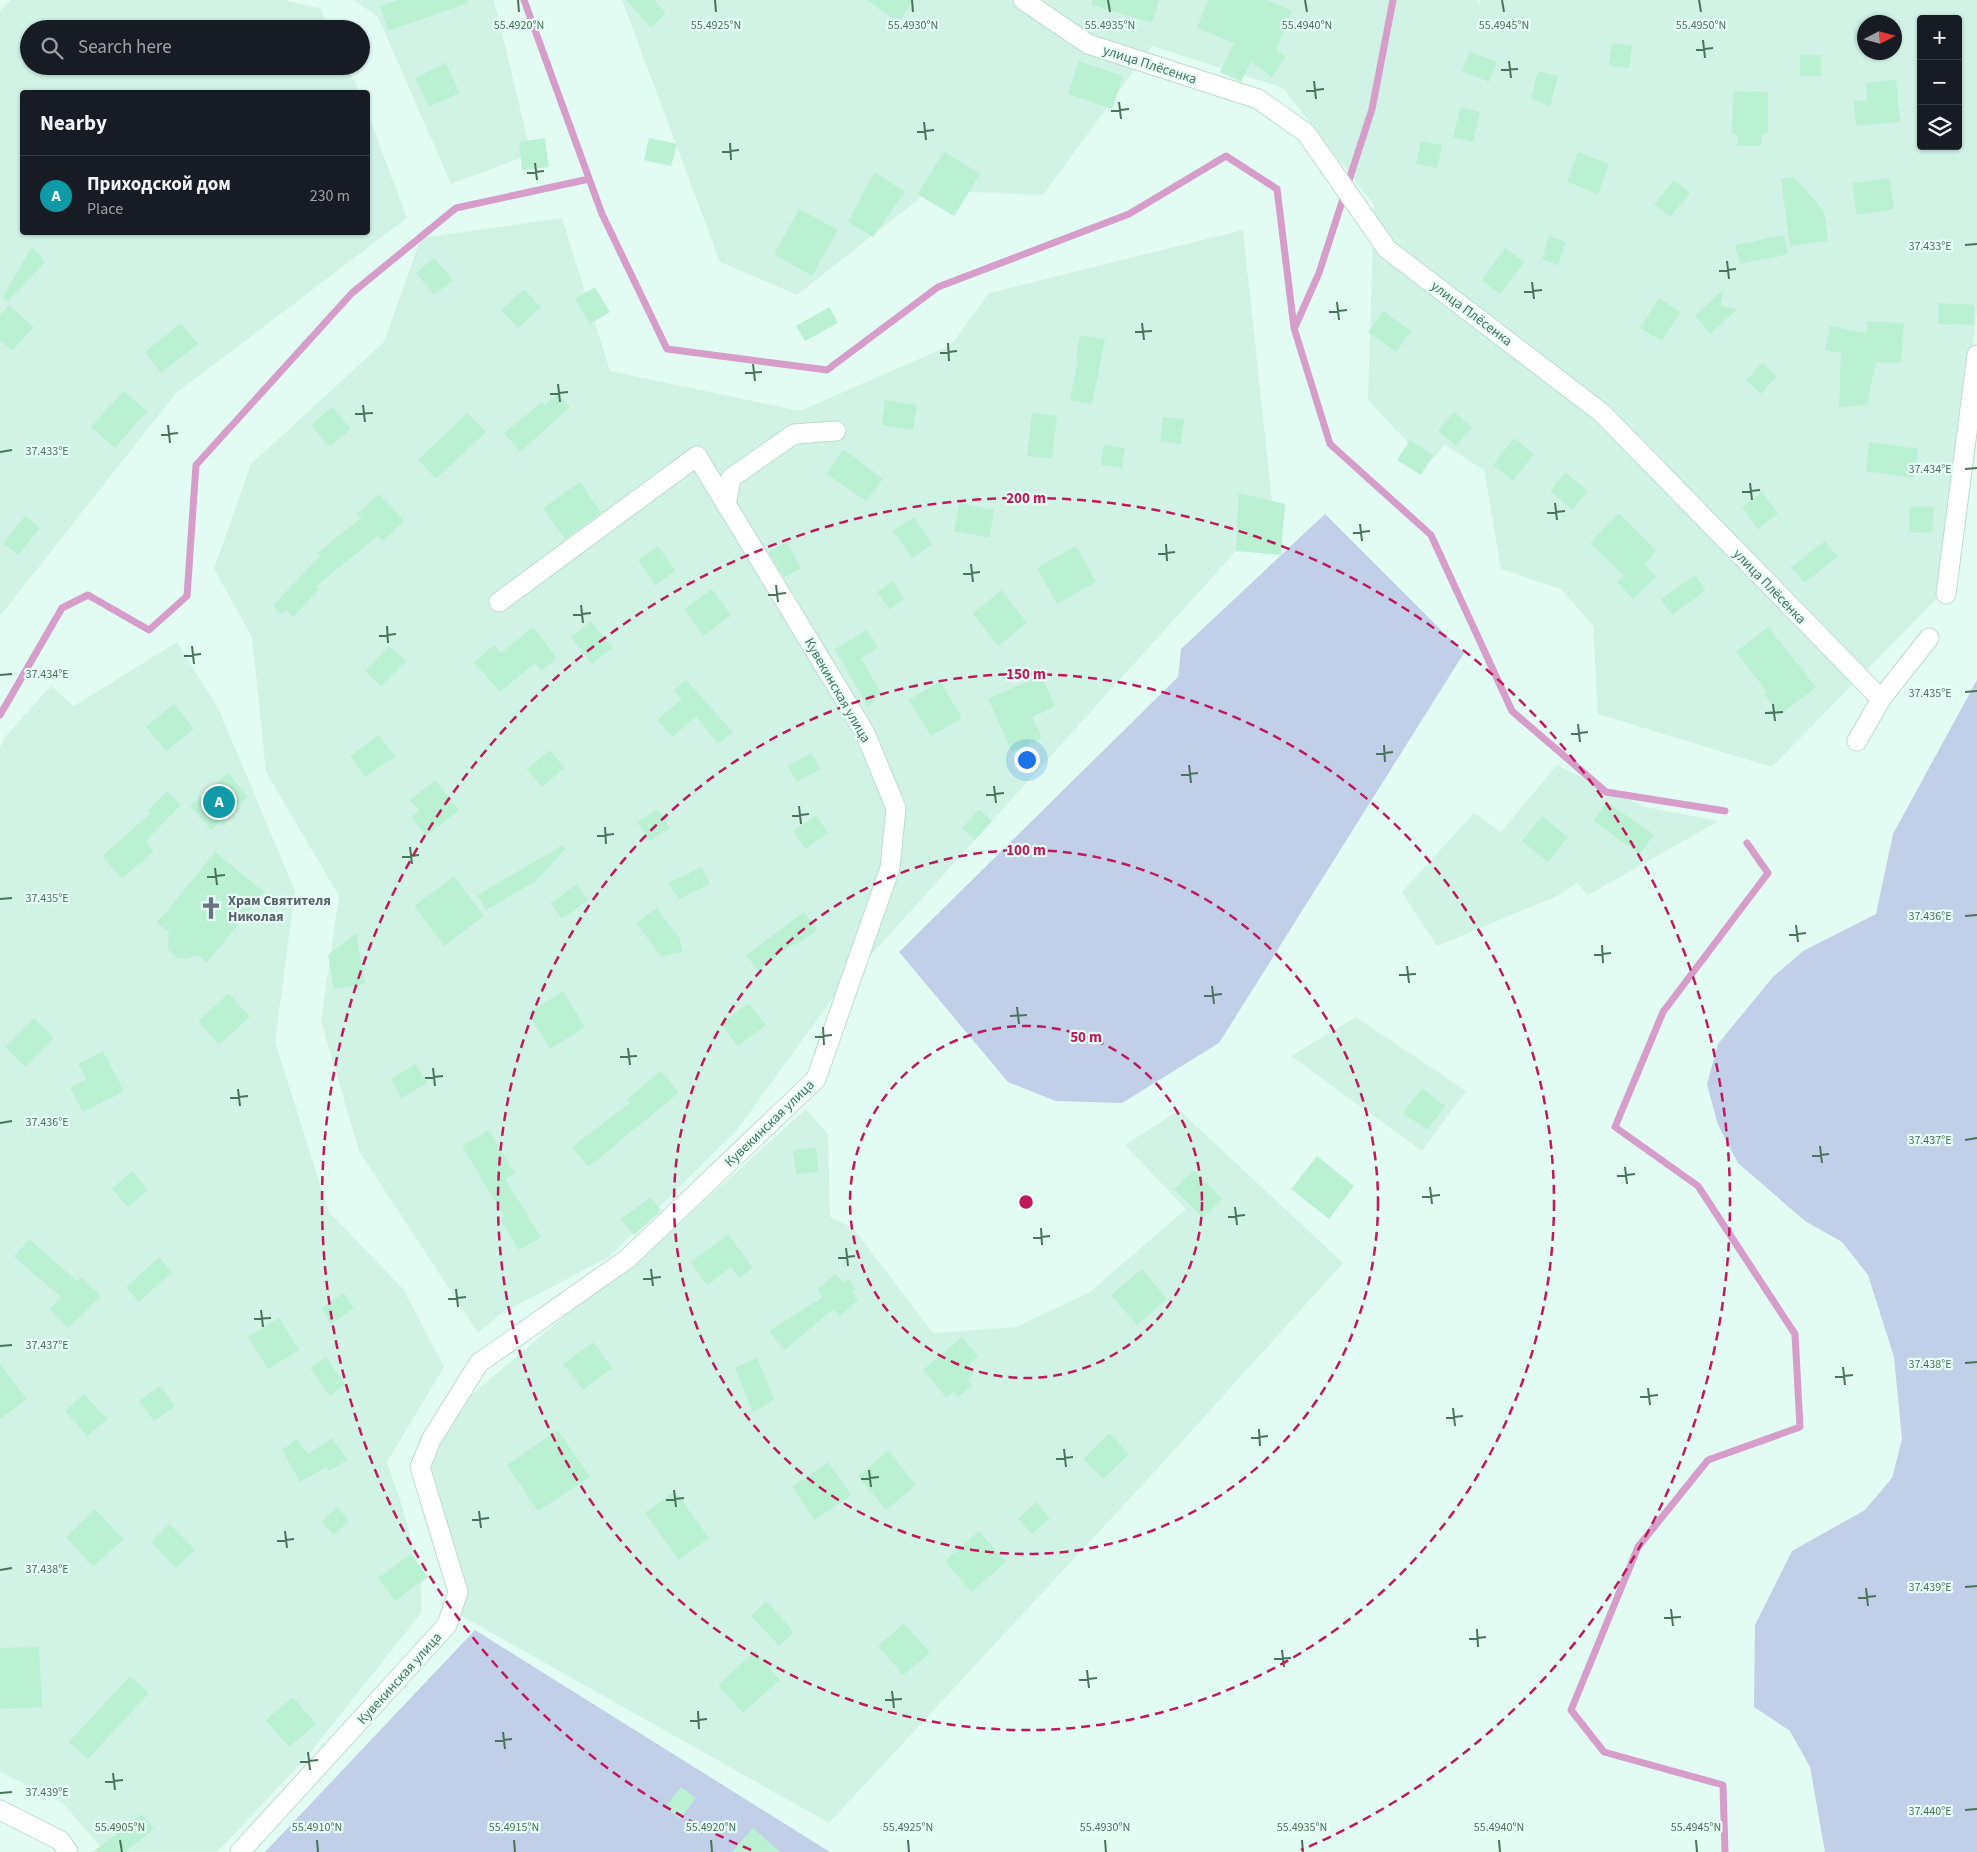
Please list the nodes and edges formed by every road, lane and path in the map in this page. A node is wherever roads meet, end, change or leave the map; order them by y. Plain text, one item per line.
1 (1023, 0) edge
2 (1977, 355) edge
3 (836, 431) dead end
4 (726, 505) junction
5 (1946, 594) dead end
6 (499, 602) dead end
7 (1928, 638) dead end
8 (1881, 699) junction
9 (1857, 741) dead end
10 (0, 1810) edge
11 (68, 1852) edge
12 (240, 1852) edge

1 - 8 street, улица Плёсенка
2 - 5 street
3 - 4 street
4 - 6 street, Кувекинская улица
4 - 12 street, Кувекинская улица
7 - 8 street
8 - 9 street
10 - 11 street

